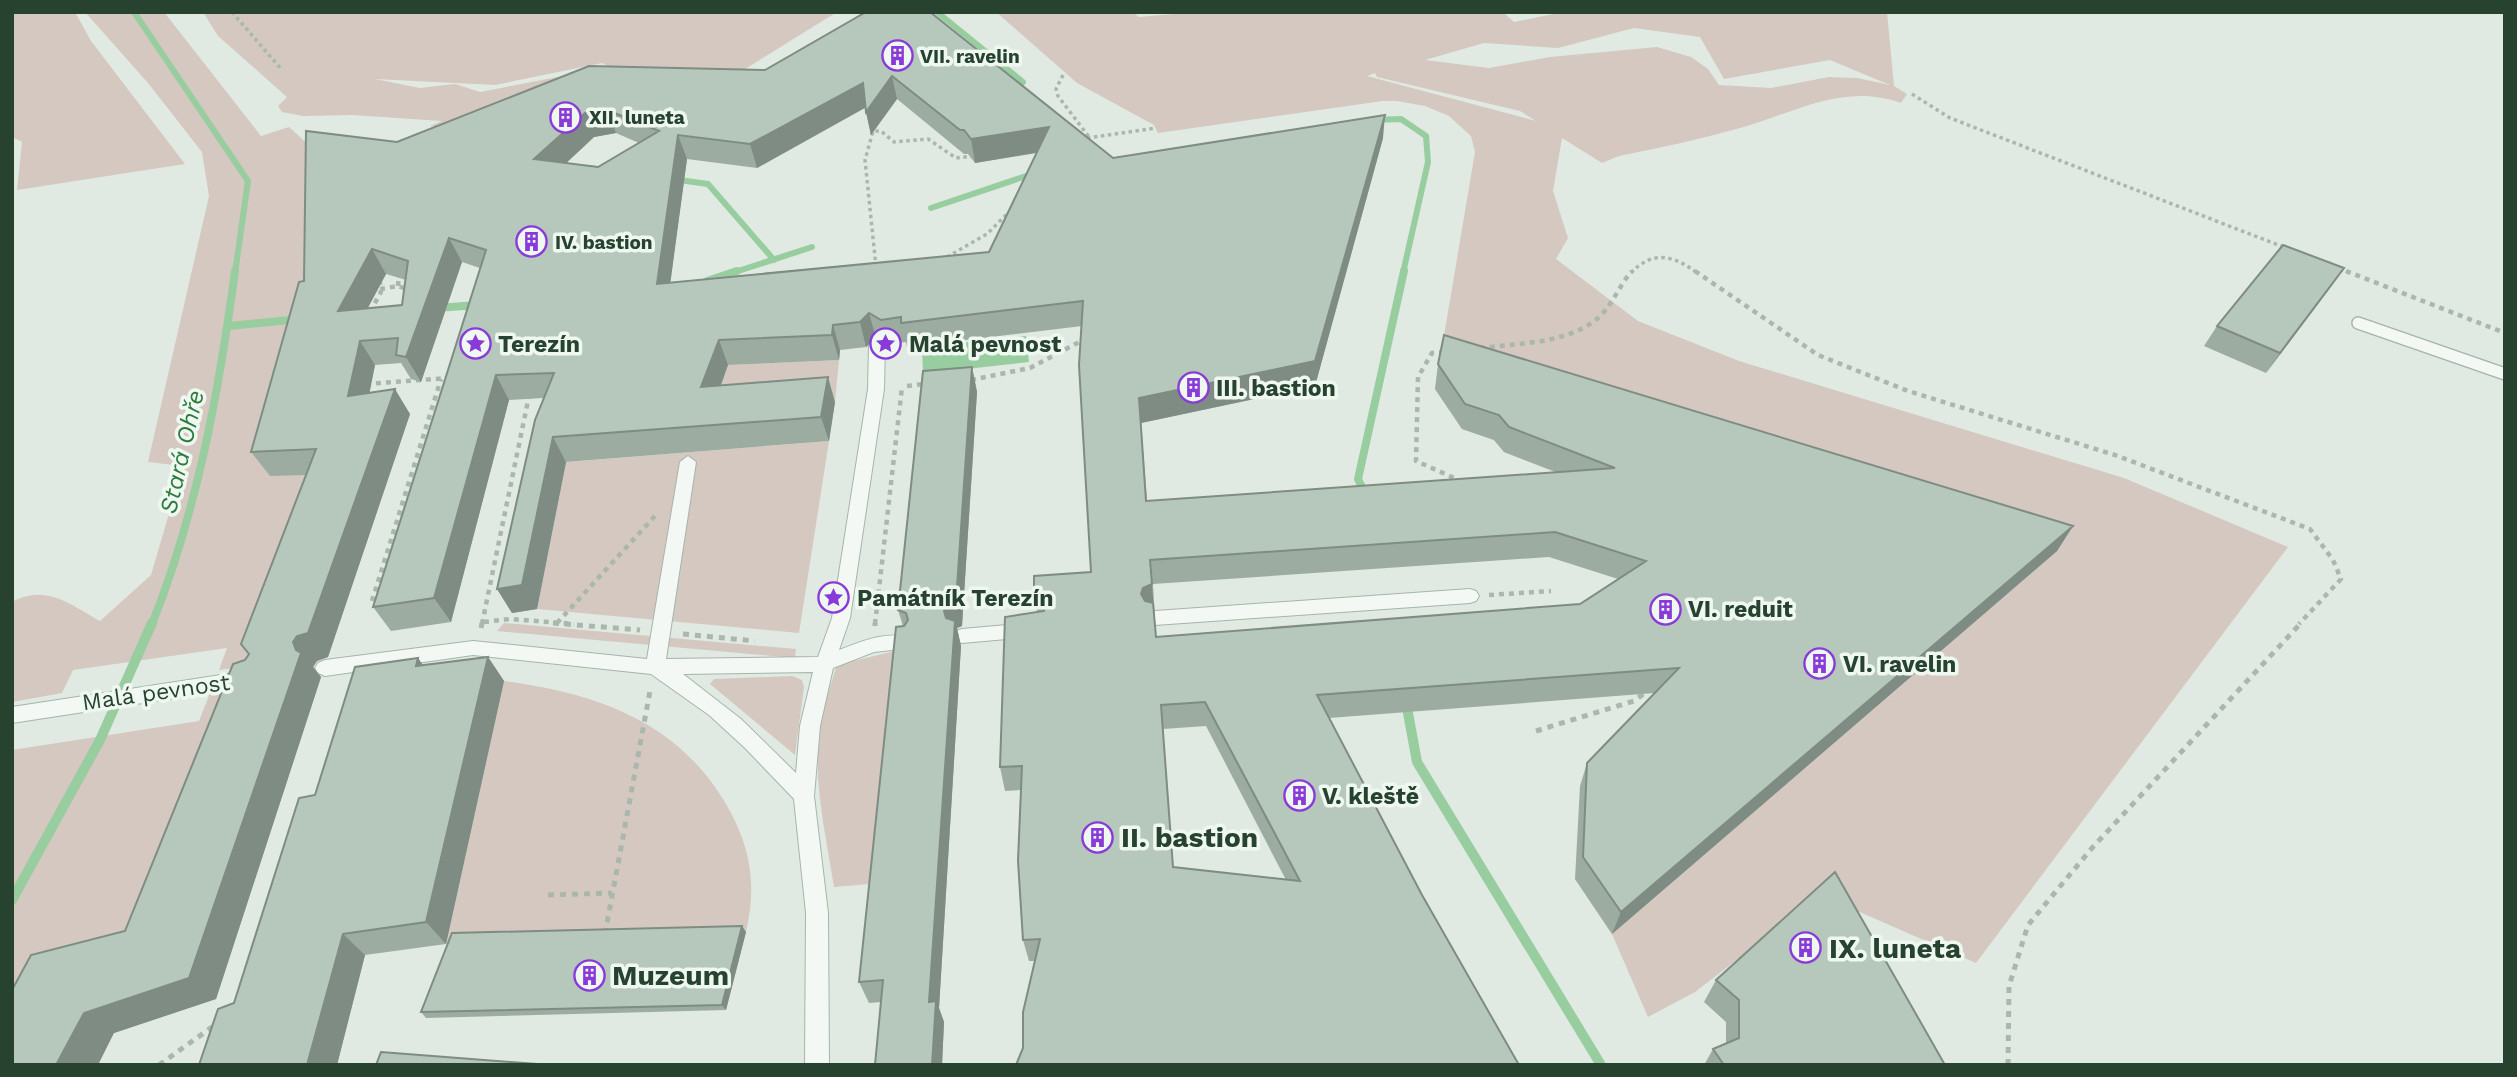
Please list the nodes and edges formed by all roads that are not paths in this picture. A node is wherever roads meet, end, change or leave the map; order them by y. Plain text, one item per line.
1 (2358, 323) dead end
2 (877, 345) edge
3 (2505, 374) edge
4 (688, 462) dead end
5 (1479, 596) road end
6 (1155, 618) edge
7 (1039, 629) edge
8 (962, 636) dead end
9 (904, 643) edge
10 (824, 664) junction
11 (655, 667) junction
12 (325, 668) dead end
13 (258, 677) edge
14 (12, 715) edge
15 (804, 796) junction
16 (817, 1065) edge

1 - 3 lane
2 - 10 street
4 - 11 street
5 - 6 street
7 - 8 street
9 - 10 street
10 - 11 street
10 - 15 street
11 - 12 street
11 - 15 street
13 - 14 street, Malá pevnost
15 - 16 street

